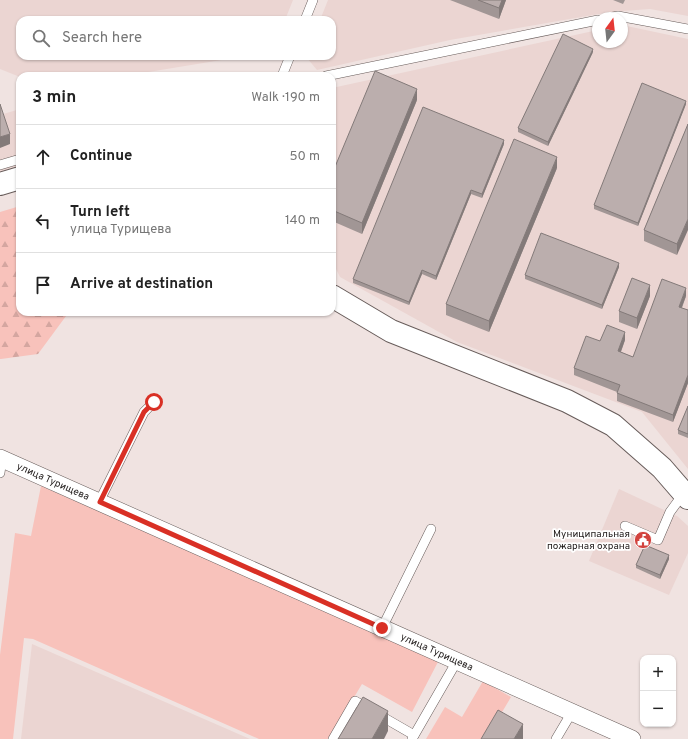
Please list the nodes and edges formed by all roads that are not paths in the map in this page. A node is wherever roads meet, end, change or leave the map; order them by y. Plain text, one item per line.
1 (313, 0) edge
2 (307, 16) edge
3 (628, 18) edge
4 (592, 21) edge
5 (688, 30) edge
6 (288, 60) edge
7 (284, 72) edge
8 (336, 74) edge
9 (16, 160) edge
10 (0, 165) edge
11 (16, 179) edge
12 (0, 184) edge
13 (336, 298) edge
14 (154, 402) dead end
15 (1, 463) edge
16 (686, 496) edge
17 (100, 502) junction
18 (625, 526) dead end
19 (431, 529) dead end
20 (382, 628) junction
21 (457, 661) junction
22 (572, 712) junction
23 (413, 737) edge
24 (624, 738) edge
25 (333, 739) edge
26 (556, 739) edge

1 - 2 lane
3 - 5 lane
4 - 8 lane
6 - 7 lane
9 - 10 lane
11 - 12 street
13 - 16 street
14 - 17 lane
15 - 17 street, улица Турищева
16 - 18 lane
17 - 20 street, улица Турищева
19 - 20 lane
20 - 21 street, улица Турищева
21 - 22 street, улица Турищева
21 - 23 lane
22 - 24 street, улица Турищева
22 - 26 lane
23 - 25 lane

